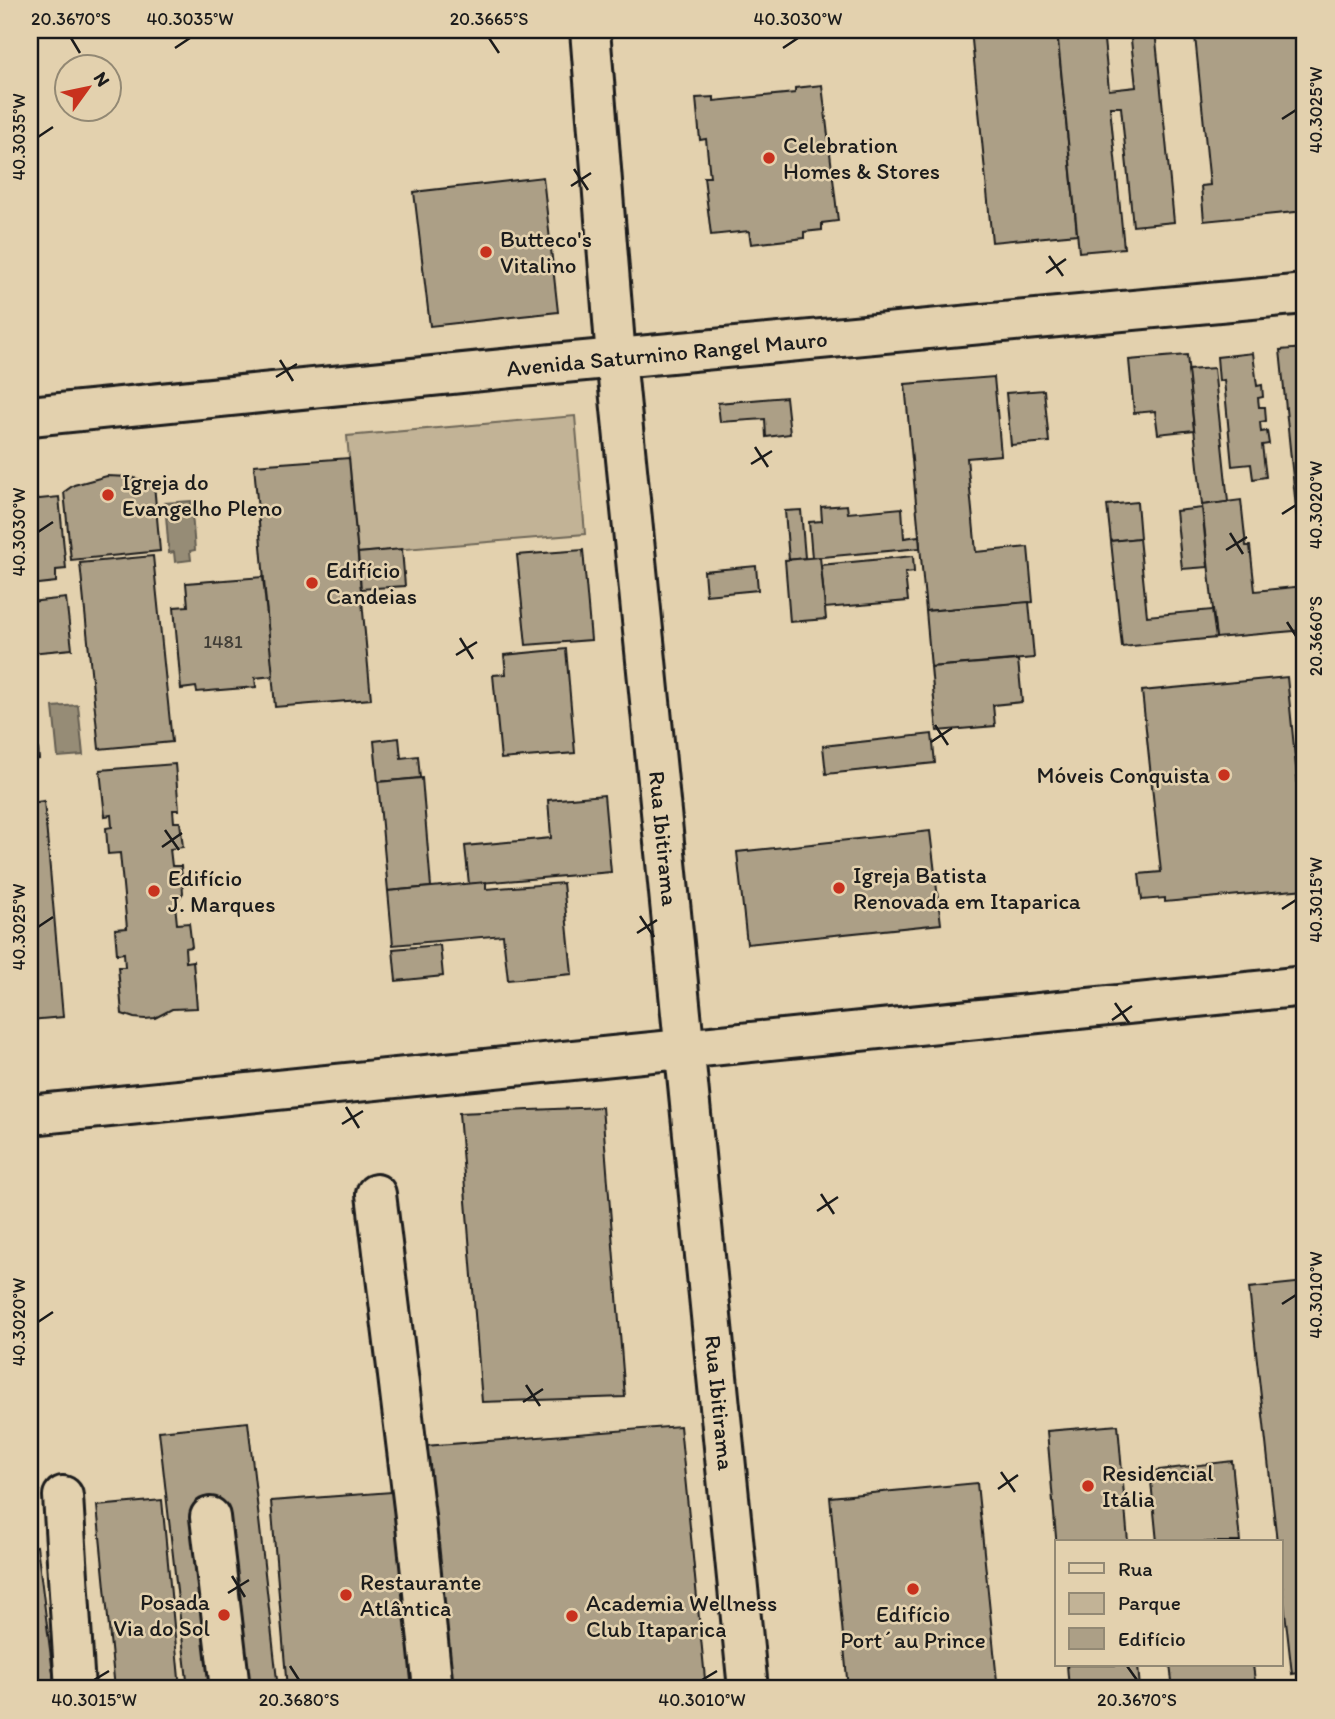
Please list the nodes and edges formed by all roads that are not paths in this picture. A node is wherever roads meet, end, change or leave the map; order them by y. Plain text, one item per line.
1 (590, 30) edge
2 (1305, 293) edge
3 (616, 358) junction
4 (30, 416) edge
5 (1305, 986) edge
6 (685, 1049) junction
7 (30, 1115) edge
8 (376, 1194) dead end
9 (63, 1496) dead end
10 (210, 1517) dead end
11 (75, 1689) edge
12 (230, 1689) edge
13 (432, 1689) edge
14 (748, 1689) edge

1 - 3 main road, Rua Ibitirama
2 - 3 main road, Avenida Saturnino Rangel Mauro
3 - 4 main road, Avenida Saturnino Rangel Mauro
3 - 6 main road, Rua Ibitirama
5 - 6 main road
6 - 7 main road
6 - 14 main road, Rua Ibitirama
8 - 13 main road
9 - 11 main road
10 - 12 main road

